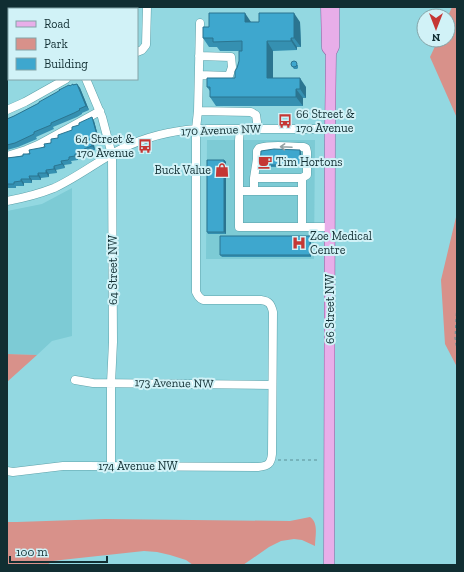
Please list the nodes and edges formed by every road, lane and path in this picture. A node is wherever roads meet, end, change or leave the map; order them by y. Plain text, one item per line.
1 (147, 7) edge
2 (326, 7) edge
3 (334, 7) edge
4 (200, 23) dead end
5 (138, 52) edge
6 (331, 53) junction
7 (199, 56) junction
8 (199, 75) junction
9 (64, 80) edge
10 (86, 80) edge
11 (7, 110) edge
12 (100, 111) junction
13 (198, 112) junction
14 (196, 129) junction
15 (240, 129) junction
16 (258, 129) junction
17 (330, 129) junction
18 (112, 154) junction
19 (7, 156) edge
20 (254, 178) junction
21 (302, 178) junction
22 (239, 191) junction
23 (254, 191) junction
24 (302, 191) junction
25 (7, 201) edge
26 (302, 227) junction
27 (330, 227) junction
28 (457, 300) edge
29 (457, 351) edge
30 (75, 380) dead end
31 (111, 383) junction
32 (272, 385) junction
33 (320, 460) dead end
34 (270, 462) junction
35 (110, 466) junction
36 (7, 471) edge
37 (329, 565) edge

1 - 5 street
2 - 6 main road, 66 Street NW
3 - 6 main road, 66 Street NW
4 - 7 street
6 - 17 main road, 66 Street NW
7 - 8 street
7 - 8 street
8 - 13 street
9 - 11 street
10 - 12 street, 64 Street NW
12 - 18 street, 64 Street NW
12 - 19 street
13 - 14 street
13 - 16 street
14 - 15 street, 170 Avenue NW
14 - 18 street, 170 Avenue NW
14 - 32 street
15 - 16 street, 170 Avenue NW
15 - 22 street
16 - 17 street, 170 Avenue NW
17 - 27 main road, 66 Street NW
18 - 25 street, 170 Avenue NW
18 - 31 street, 64 Street NW
20 - 21 street
21 -> 20 street
20 - 23 street
21 - 24 street
22 - 23 street
22 - 26 street
23 - 24 street
24 - 26 street
26 - 27 street
27 - 37 main road, 66 Street NW
28 - 29 path
30 - 31 street, 173 Avenue NW
31 - 32 street, 173 Avenue NW
31 - 35 street, 64 Street NW
32 - 34 street
33 - 34 path
34 - 35 street, 174 Avenue NW
35 - 36 street, 174 Avenue NW

